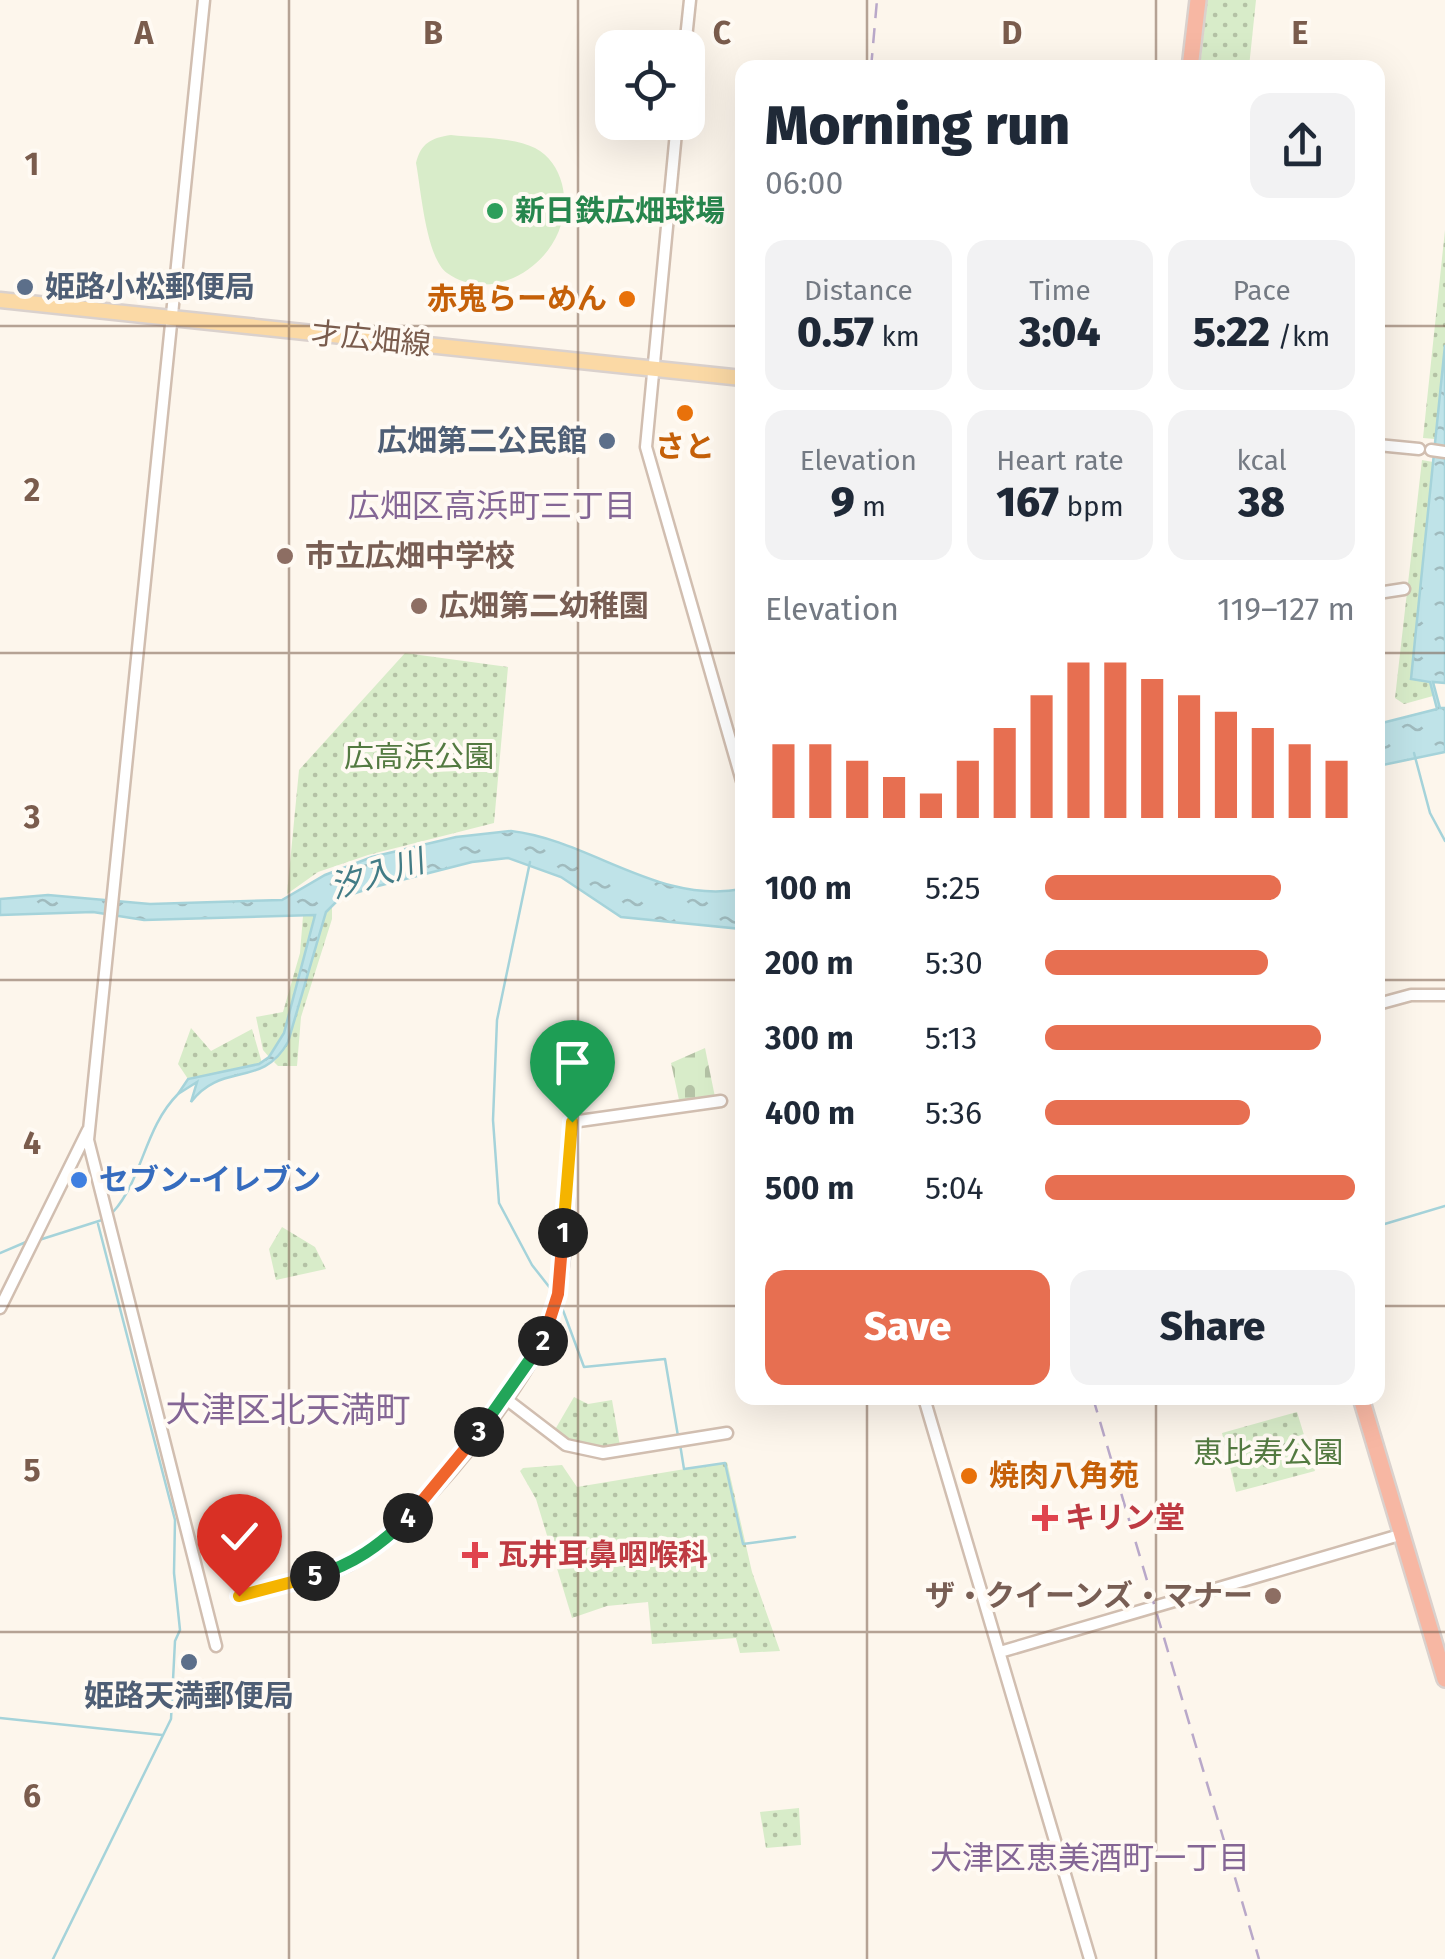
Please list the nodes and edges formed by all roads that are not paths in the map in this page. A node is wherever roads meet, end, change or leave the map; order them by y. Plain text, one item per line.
1 (204, 0) edge
2 (690, 0) edge
3 (1198, 0) edge
4 (687, 30) edge
5 (1191, 60) edge
6 (675, 140) edge
7 (0, 300) edge
8 (171, 318) junction
9 (651, 368) junction
10 (735, 377) edge
11 (1385, 446) edge
12 (1445, 452) edge
13 (1404, 589) dead end
14 (1385, 592) edge
15 (735, 757) edge
16 (1445, 996) edge
17 (1385, 1002) edge
18 (721, 1101) dead end
19 (89, 1129) junction
20 (0, 1308) edge
21 (506, 1399) junction
22 (926, 1405) edge
23 (1363, 1405) edge
24 (726, 1433) dead end
25 (1403, 1534) junction
26 (239, 1596) dead end
27 (216, 1646) dead end
28 (1000, 1652) junction
29 (1445, 1679) edge
30 (1090, 1959) edge

1 - 8 street
2 - 4 street
3 - 5 highway
6 - 9 street
7 - 8 main road, 才広畑線
8 - 9 main road, 才広畑線
8 - 19 street
9 - 10 main road, 才広畑線
9 - 15 street
11 - 12 street
13 - 14 street
16 - 17 street
18 - 21 street
19 - 20 street
19 - 27 street
21 - 24 street
21 - 26 street
22 - 28 street
23 - 25 highway
25 - 28 street
25 - 29 highway
28 - 30 street

